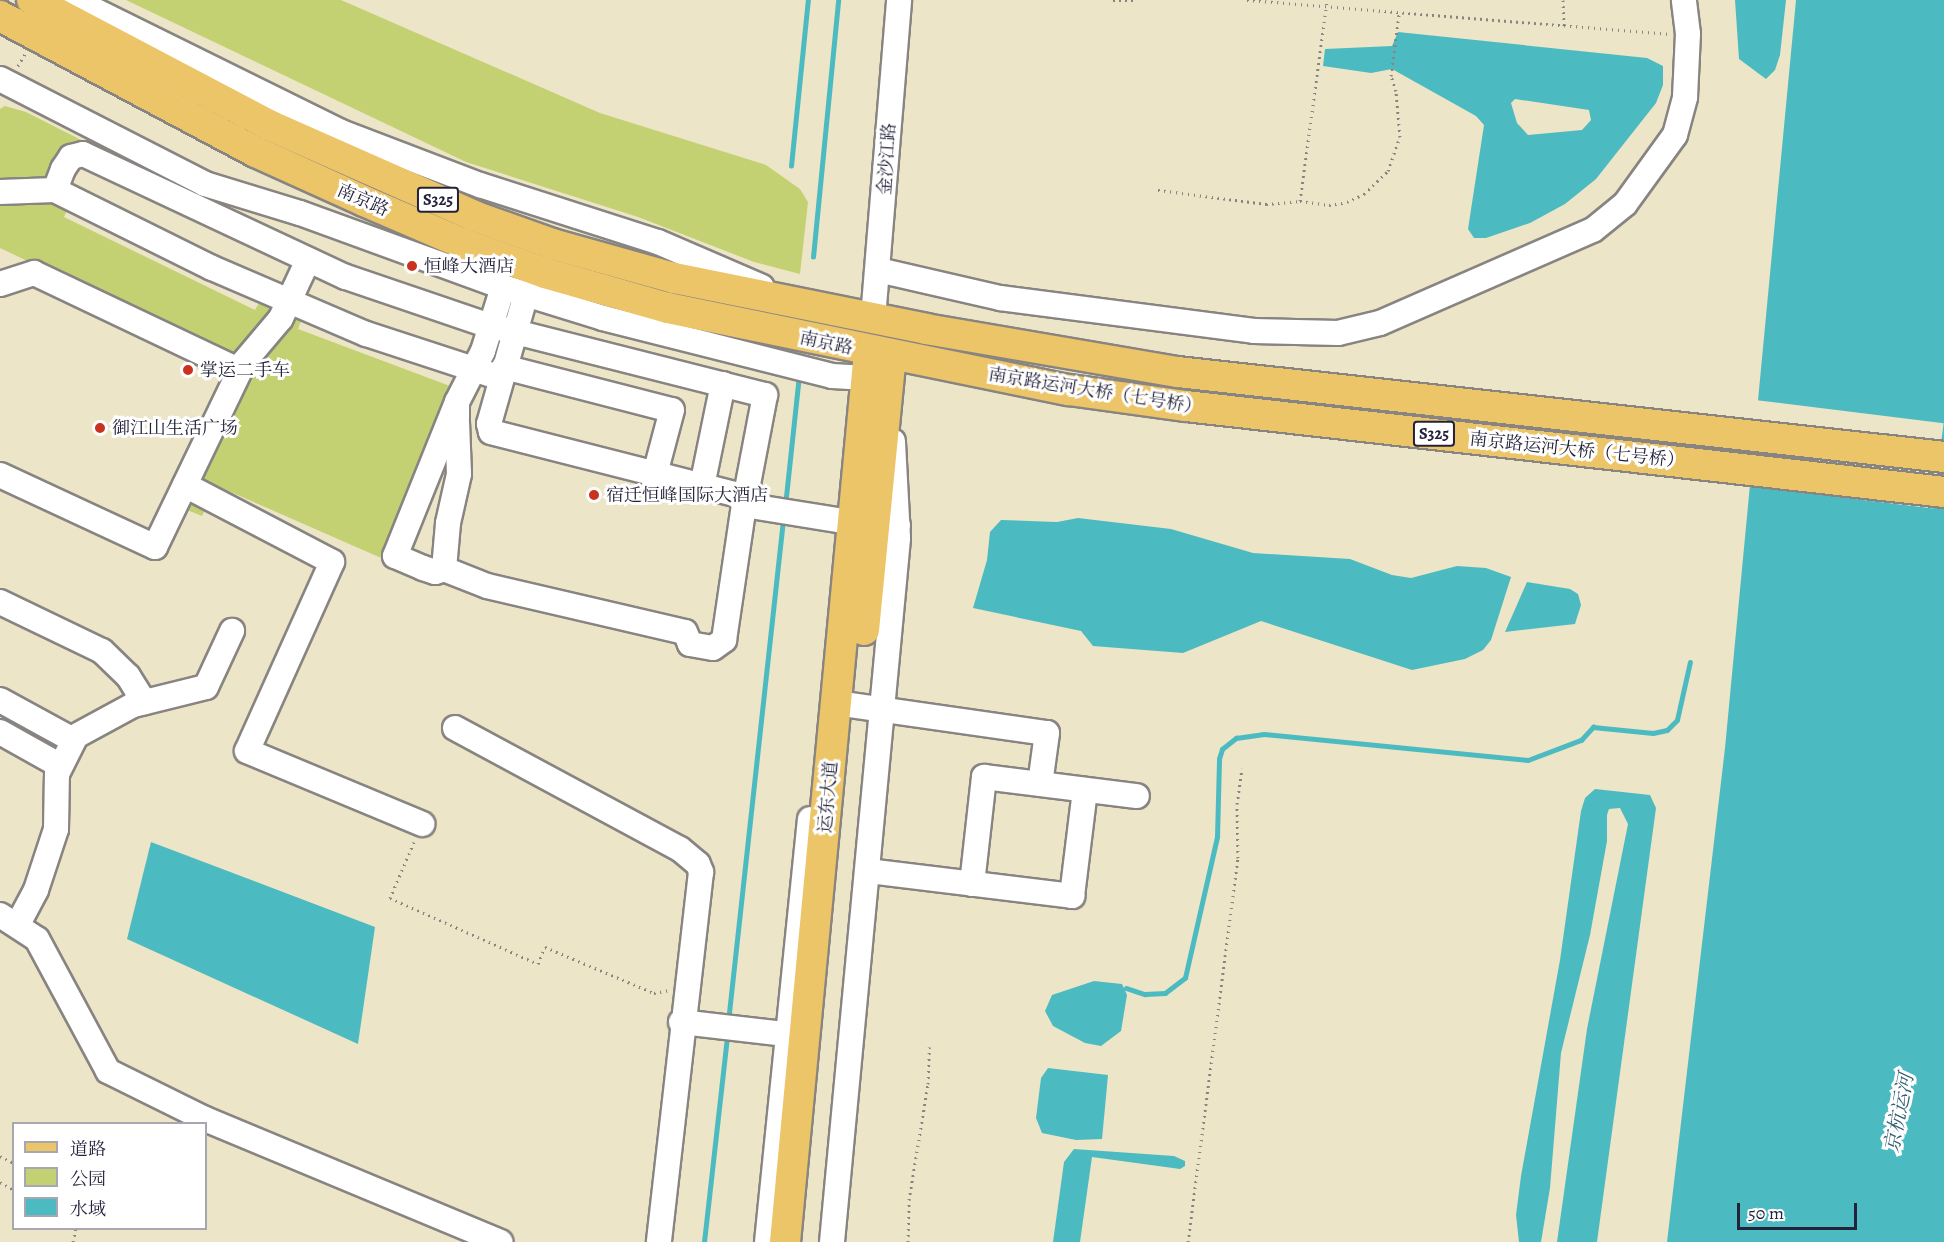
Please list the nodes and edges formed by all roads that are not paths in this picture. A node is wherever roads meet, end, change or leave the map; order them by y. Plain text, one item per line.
1 (32, 0) edge
2 (74, 0) edge
3 (899, 0) edge
4 (1684, 0) edge
5 (9, 21) edge
6 (0, 79) edge
7 (427, 180) junction
8 (55, 190) junction
9 (0, 192) edge
10 (303, 258) junction
11 (878, 270) junction
12 (0, 284) edge
13 (514, 290) junction
14 (285, 300) junction
15 (873, 318) junction
16 (502, 329) junction
17 (926, 329) joint
18 (926, 362) joint
19 (879, 367) junction
20 (472, 370) junction
21 (502, 373) junction
22 (723, 384) junction
23 (457, 412) junction
24 (1944, 457) edge
25 (444, 466) dead end
26 (655, 474) junction
27 (0, 476) edge
28 (184, 485) junction
29 (702, 486) junction
30 (1944, 492) edge
31 (751, 503) junction
32 (867, 523) junction
33 (444, 569) junction
34 (0, 602) edge
35 (232, 631) dead end
36 (0, 700) edge
37 (144, 702) junction
38 (859, 706) junction
39 (455, 728) dead end
40 (0, 732) edge
41 (73, 740) junction
42 (59, 765) junction
43 (1040, 784) junction
44 (1085, 790) junction
45 (1137, 796) dead end
46 (422, 824) road end
47 (869, 871) junction
48 (972, 884) junction
49 (9, 919) edge
50 (691, 1023) junction
51 (796, 1036) junction
52 (500, 1242) edge
53 (659, 1242) edge
54 (767, 1242) edge
55 (785, 1242) edge
56 (802, 1242) edge
57 (832, 1242) edge

1 - 7 main road, 南京路 / S325
2 - 7 street
3 - 11 street, 金沙江路
4 - 11 street
5 - 19 main road, 南京路 / S325
6 - 13 street
7 - 15 main road, 南京路 / S325
8 - 9 street
8 - 10 street
8 - 14 street
10 - 14 street
10 - 16 street
11 - 15 street, 金沙江路
12 - 14 street
13 - 16 street
13 - 19 street
14 - 20 street
14 - 28 street
15 - 17 main road, 南京路 / S325
16 - 20 street
16 - 21 street
16 - 22 street
17 - 24 main road, 南京路运河大桥（七号桥） / S325
18 - 19 main road, 南京路 / S325
18 - 30 main road, 南京路运河大桥（七号桥） / S325
19 - 32 main road, 运东大道
20 - 21 street
20 - 23 street
21 - 26 street
21 - 26 street
22 - 29 street
22 - 31 street
23 - 25 street
23 - 33 street
23 - 33 street
26 - 29 street
27 - 28 street
28 - 46 street
29 - 31 street
31 - 32 street
31 - 33 street
32 - 38 main road, 运东大道
32 - 51 street
34 - 37 street
35 - 37 street
36 - 41 street
37 - 41 street
38 - 43 street
38 - 47 street
38 - 51 main road, 运东大道
38 - 56 main road, 运东大道
39 - 50 street
40 - 42 street
41 - 42 street
42 - 49 street
43 - 44 street
43 - 48 street
44 - 45 street
44 - 48 street
47 - 48 street
47 - 57 street
49 - 52 street
50 - 51 street
50 - 53 street
51 - 54 street
51 - 55 main road, 运东大道

